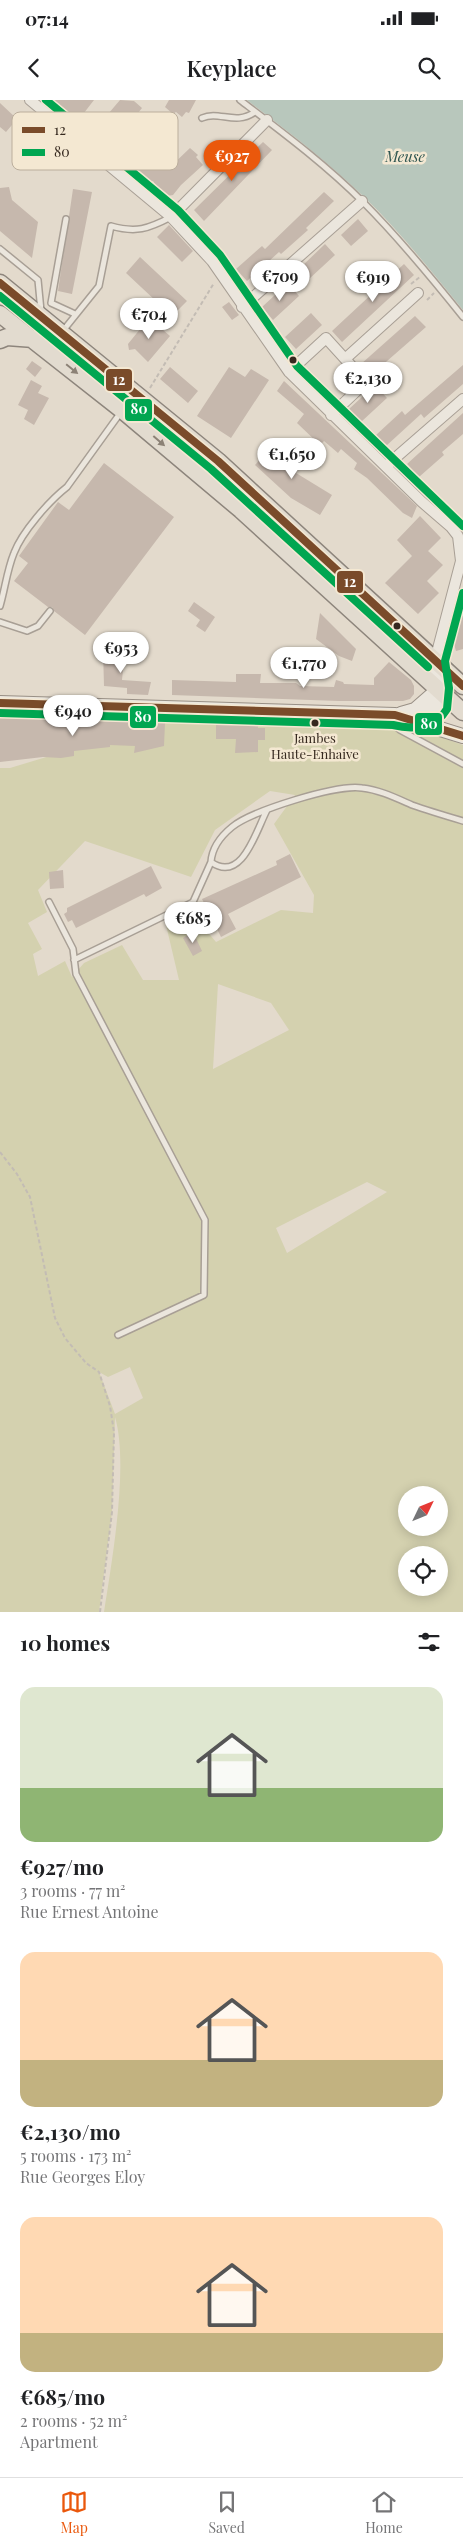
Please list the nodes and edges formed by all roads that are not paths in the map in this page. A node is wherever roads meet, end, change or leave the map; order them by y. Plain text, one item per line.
1 (30, 100) edge
2 (240, 100) edge
3 (44, 112) edge
4 (255, 112) junction
5 (202, 118) dead end
6 (267, 120) junction
7 (114, 170) edge
8 (362, 201) junction
9 (171, 217) junction
10 (66, 219) dead end
11 (0, 249) edge
12 (0, 283) edge
13 (418, 293) dead end
14 (0, 298) edge
15 (242, 307) junction
16 (31, 309) junction
17 (0, 314) edge
18 (75, 314) junction
19 (463, 317) edge
20 (46, 321) junction
21 (62, 334) junction
22 (34, 339) junction
23 (0, 340) edge
24 (345, 358) junction
25 (289, 372) junction
26 (141, 392) junction
27 (463, 398) edge
28 (122, 410) junction
29 (331, 415) junction
30 (386, 466) junction
31 (462, 548) edge
32 (0, 606) edge
33 (50, 611) dead end
34 (0, 622) edge
35 (436, 660) junction
36 (463, 686) edge
37 (439, 689) junction
38 (0, 703) edge
39 (463, 712) edge
40 (388, 715) junction
41 (412, 720) junction
42 (463, 736) edge
43 (463, 764) edge
44 (267, 810) junction
45 (463, 821) edge
46 (211, 862) junction
47 (50, 902) dead end
48 (74, 960) junction
49 (118, 1335) dead end

1 - 3 street
2 - 4 lane
4 - 5 lane
4 - 6 lane
6 - 8 lane
6 - 9 street
7 - 9 street
8 - 15 street
8 - 19 lane
9 - 15 street
9 - 18 lane
10 - 18 lane
11 - 20 lane
12 - 16 main road
13 - 24 street
14 - 16 main road
15 - 25 street
16 - 20 main road
17 - 22 main road
18 - 21 lane
20 - 21 main road
21 - 26 main road
22 - 23 main road
22 -> 28 main road
24 - 25 street
24 - 29 street
25 - 29 street
26 - 28 lane
26 - 35 main road
27 - 30 street
28 - 32 lane
28 -> 37 main road
29 - 30 street
30 - 31 street
31 - 35 street
33 - 34 lane
35 - 36 main road
35 - 37 street
37 - 39 main road
37 - 40 street
37 - 41 street
38 - 40 street
40 - 41 street
40 - 43 lane
41 - 42 street
44 - 45 lane
44 - 46 lane
44 - 46 lane
46 - 48 lane
47 - 48 lane
48 - 49 lane

